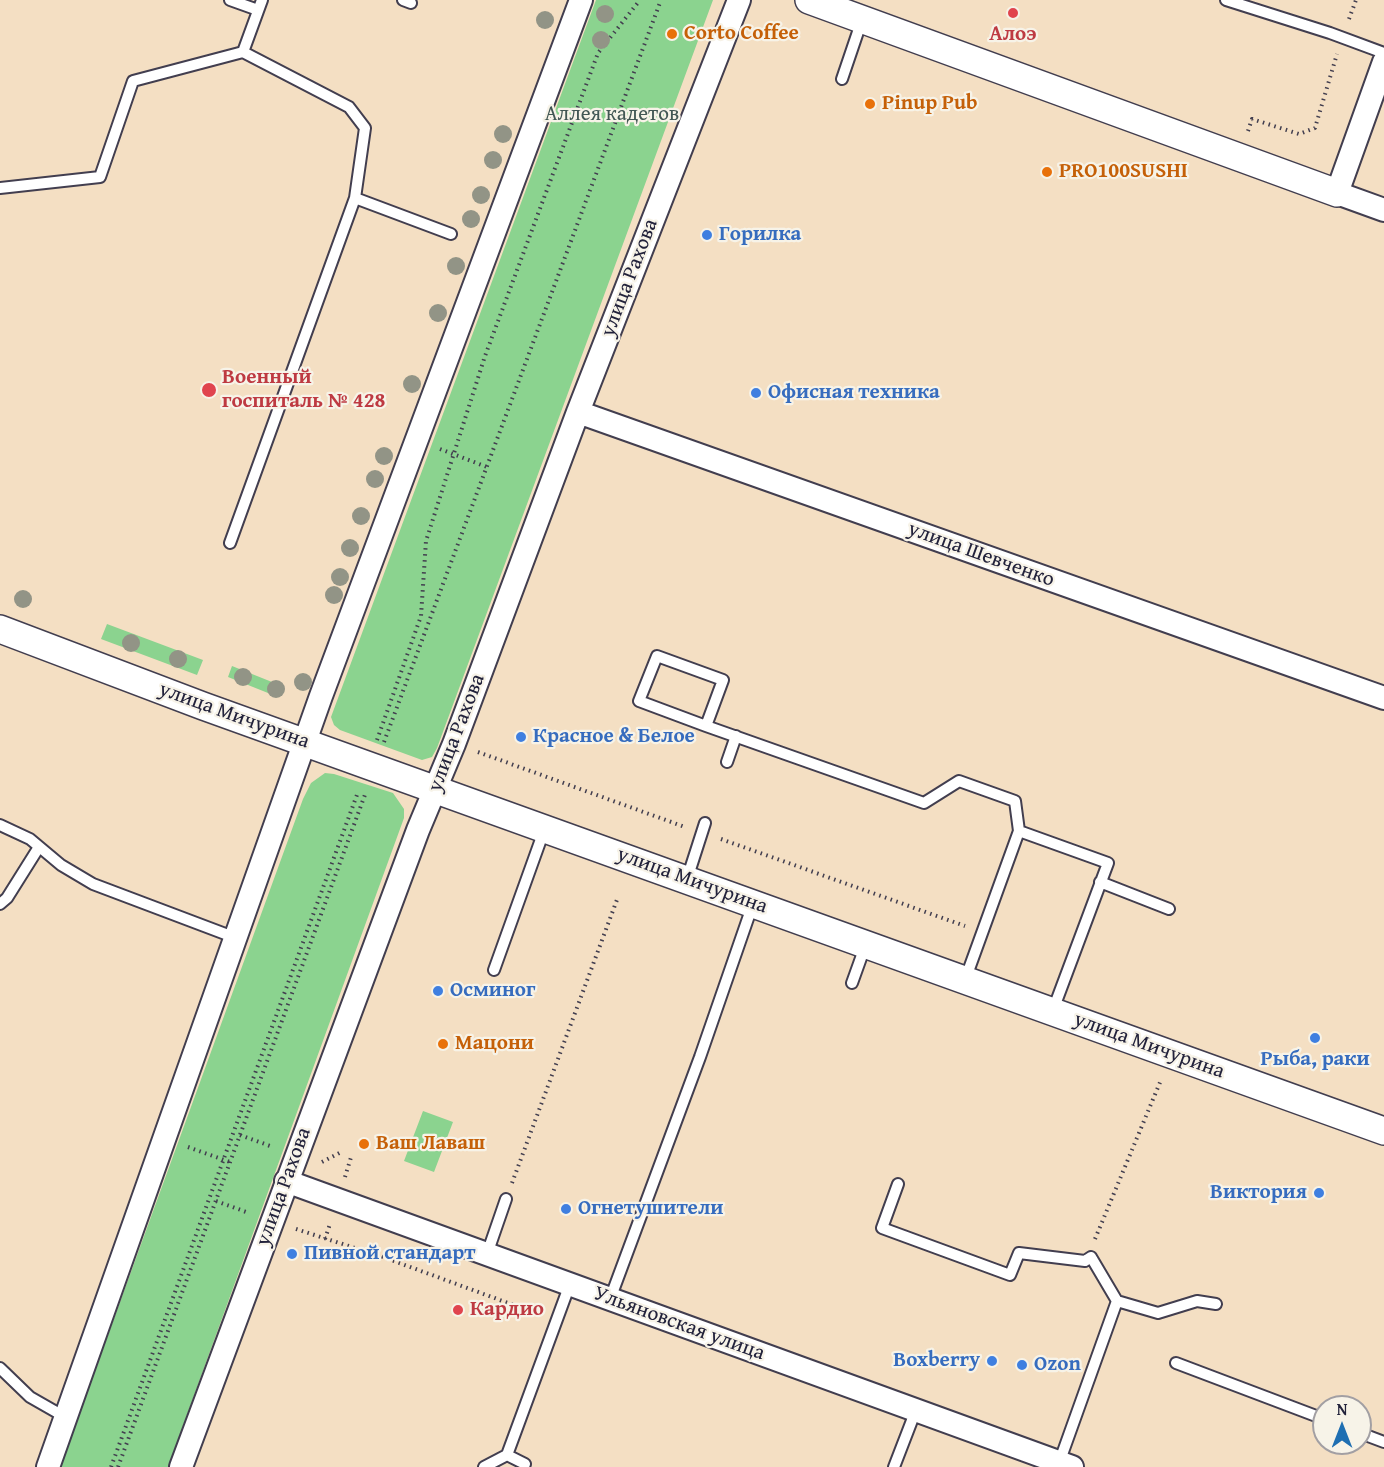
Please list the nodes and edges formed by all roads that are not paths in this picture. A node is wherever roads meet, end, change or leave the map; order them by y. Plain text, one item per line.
1 (230, 0) edge
2 (581, 0) edge
3 (739, 0) edge
4 (809, 0) edge
5 (1226, 0) edge
6 (260, 5) edge
7 (863, 20) junction
8 (243, 52) junction
9 (1384, 53) edge
10 (1384, 62) edge
11 (842, 80) dead end
12 (0, 188) edge
13 (1337, 193) junction
14 (355, 198) junction
15 (1384, 210) edge
16 (451, 234) dead end
17 (578, 412) junction
18 (230, 543) dead end
19 (0, 629) edge
20 (1384, 698) edge
21 (706, 726) junction
22 (736, 736) junction
23 (305, 742) junction
24 (727, 762) dead end
25 (436, 789) junction
26 (705, 823) dead end
27 (0, 825) edge
28 (546, 828) junction
29 (1019, 831) junction
30 (39, 847) junction
31 (687, 879) junction
32 (1100, 882) junction
33 (754, 903) junction
34 (0, 904) edge
35 (1169, 909) dead end
36 (237, 938) junction
37 (866, 944) junction
38 (494, 970) dead end
39 (965, 980) junction
40 (852, 983) dead end
41 (1052, 1011) junction
42 (1384, 1131) edge
43 (286, 1181) junction
44 (898, 1184) dead end
45 (506, 1199) road end
46 (487, 1254) junction
47 (570, 1284) junction
48 (610, 1299) junction
49 (1117, 1301) junction
50 (1216, 1304) dead end
51 (1176, 1363) dead end
52 (0, 1368) edge
53 (916, 1410) junction
54 (1312, 1414) edge
55 (65, 1417) junction
56 (507, 1455) junction
57 (525, 1464) dead end
58 (1065, 1465) edge
59 (48, 1467) edge
60 (181, 1467) edge
61 (484, 1467) edge
62 (894, 1467) edge

1 - 6 lane
2 - 23 street
3 - 17 street, улица Рахова
4 - 7 street
5 - 9 lane
6 - 8 lane
7 - 11 lane
7 - 13 street
8 - 12 lane
8 - 14 lane
10 - 13 street
13 - 15 street
14 - 16 lane
14 - 18 lane
17 - 20 street, улица Шевченко
17 - 25 street, улица Рахова
19 - 23 street, улица Мичурина
21 - 21 lane
21 - 22 lane
22 - 24 lane
22 - 29 lane
23 - 25 street, улица Мичурина
23 - 36 street
25 - 28 street, улица Мичурина
25 - 43 street, улица Рахова
26 - 31 lane
27 - 30 lane
28 - 31 street, улица Мичурина
28 - 38 lane
29 - 32 lane
29 - 39 lane
30 - 34 lane
30 - 36 lane
31 - 33 street, улица Мичурина
32 - 35 lane
32 - 41 lane
33 - 37 street, улица Мичурина
33 - 48 lane
36 - 55 street
37 - 39 street, улица Мичурина
37 - 40 lane
39 - 41 street, улица Мичурина
41 - 42 street, улица Мичурина
43 - 46 street, Ульяновская улица
43 - 60 street, улица Рахова
44 - 49 lane
45 - 46 lane
46 - 47 street, Ульяновская улица
47 - 48 street, Ульяновская улица
47 - 56 lane
48 - 53 street, Ульяновская улица
49 - 50 lane
49 - 58 lane
51 - 54 lane
52 - 55 lane
53 - 58 street, Ульяновская улица
53 - 62 lane
55 - 59 street
56 - 57 lane
56 - 61 lane

